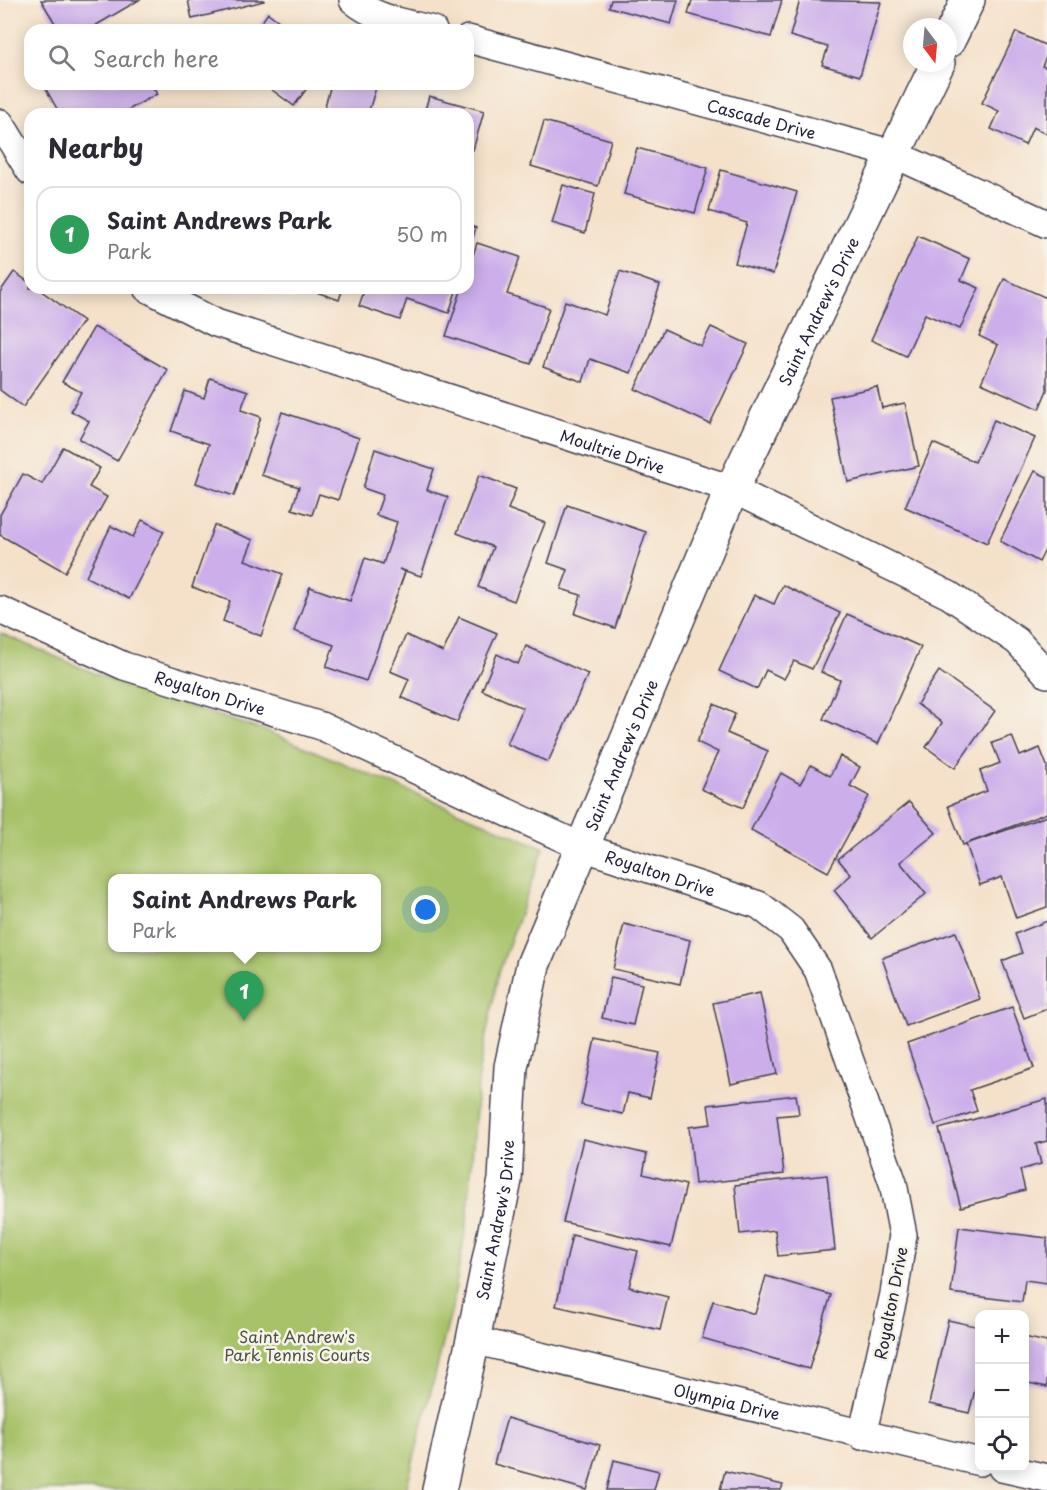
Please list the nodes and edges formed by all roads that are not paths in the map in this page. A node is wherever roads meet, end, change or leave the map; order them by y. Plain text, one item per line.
1 (353, 0) edge
2 (968, 0) edge
3 (957, 23) edge
4 (412, 24) edge
5 (474, 41) edge
6 (934, 72) edge
7 (0, 123) edge
8 (894, 154) junction
9 (24, 161) edge
10 (1047, 224) edge
11 (159, 294) edge
12 (732, 489) junction
13 (0, 610) edge
14 (1047, 674) edge
15 (582, 847) junction
16 (473, 1340) junction
17 (862, 1436) junction
18 (975, 1461) edge
19 (1022, 1472) edge
20 (1047, 1478) edge
21 (439, 1490) edge

1 - 4 street
2 - 3 street
5 - 8 street, Cascade Drive
6 - 8 street, Saint Andrew's Drive
7 - 9 street
8 - 10 street, Cascade Drive
8 - 12 street, Saint Andrew's Drive
11 - 12 street, Moultrie Drive
12 - 14 street, Moultrie Drive
12 - 15 street, Saint Andrew's Drive
13 - 15 street, Royalton Drive
15 - 16 street, Saint Andrew's Drive
15 - 17 street, Royalton Drive
16 - 17 street, Olympia Drive
16 - 21 street, Saint Andrew's Drive
17 - 18 street, Olympia Drive
19 - 20 street

